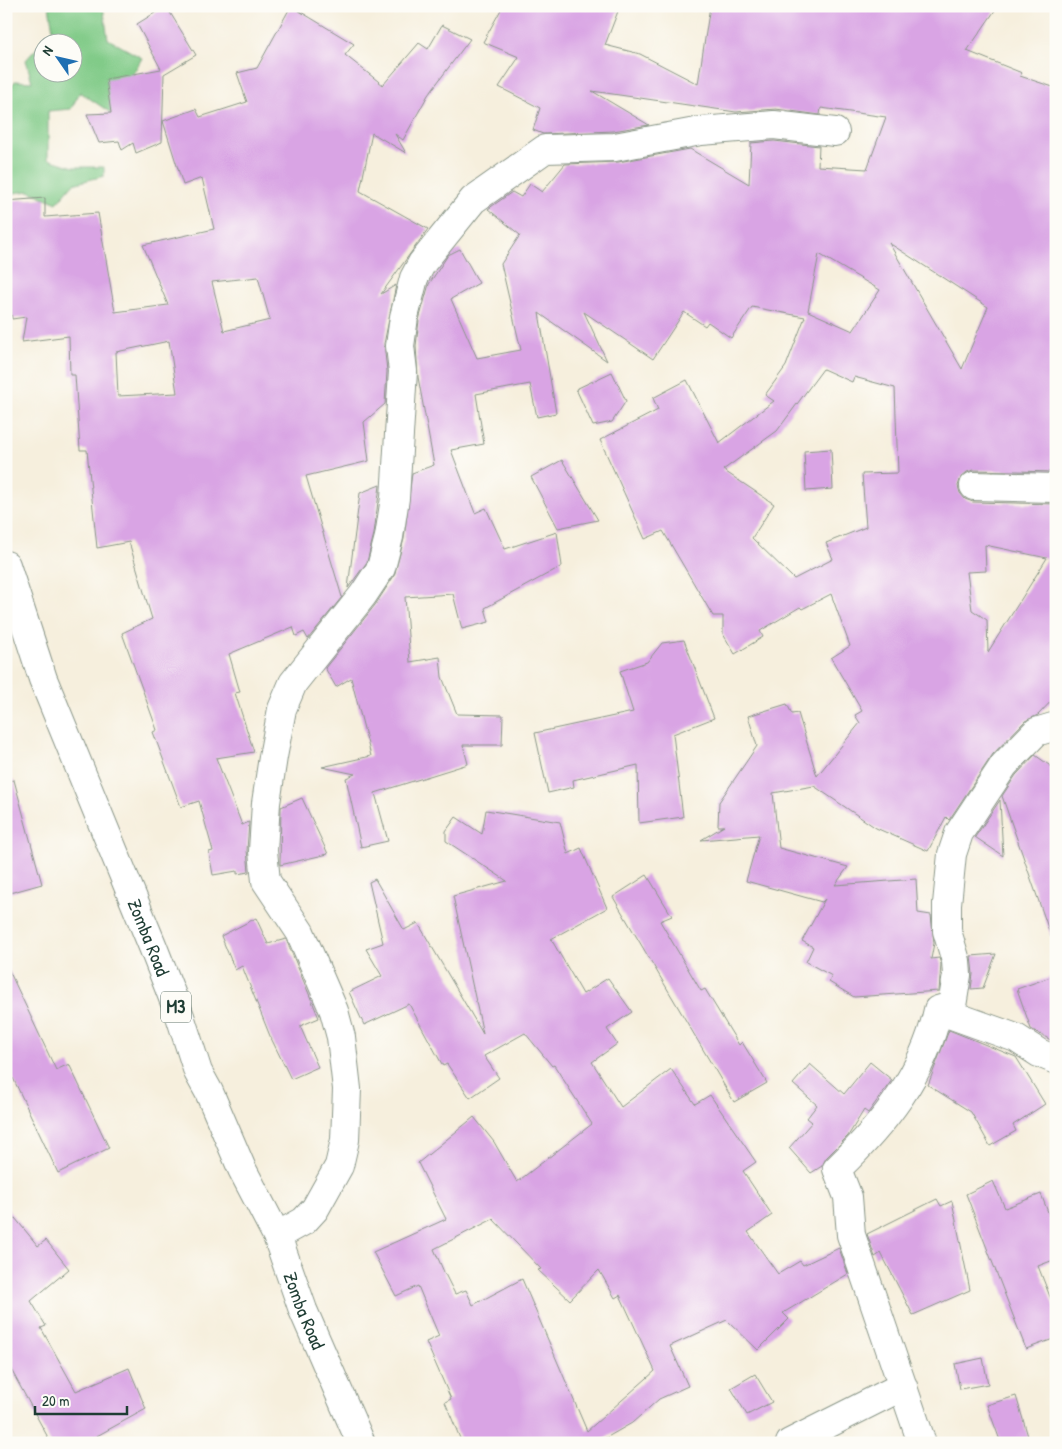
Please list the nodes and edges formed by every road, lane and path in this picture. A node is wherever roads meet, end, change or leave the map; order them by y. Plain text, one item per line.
1 (835, 132) dead end
2 (974, 486) dead end
3 (1056, 488) edge
4 (6, 565) edge
5 (1056, 726) edge
6 (938, 1010) junction
7 (1056, 1060) edge
8 (277, 1236) junction
9 (903, 1386) junction
10 (361, 1443) edge
11 (790, 1443) edge
12 (922, 1443) edge

1 - 8 main road
2 - 3 main road
4 - 8 main road, Zomba Road / M3
5 - 6 main road
6 - 7 main road
6 - 9 main road
8 - 10 main road, Zomba Road / M3
9 - 11 main road
9 - 12 main road

